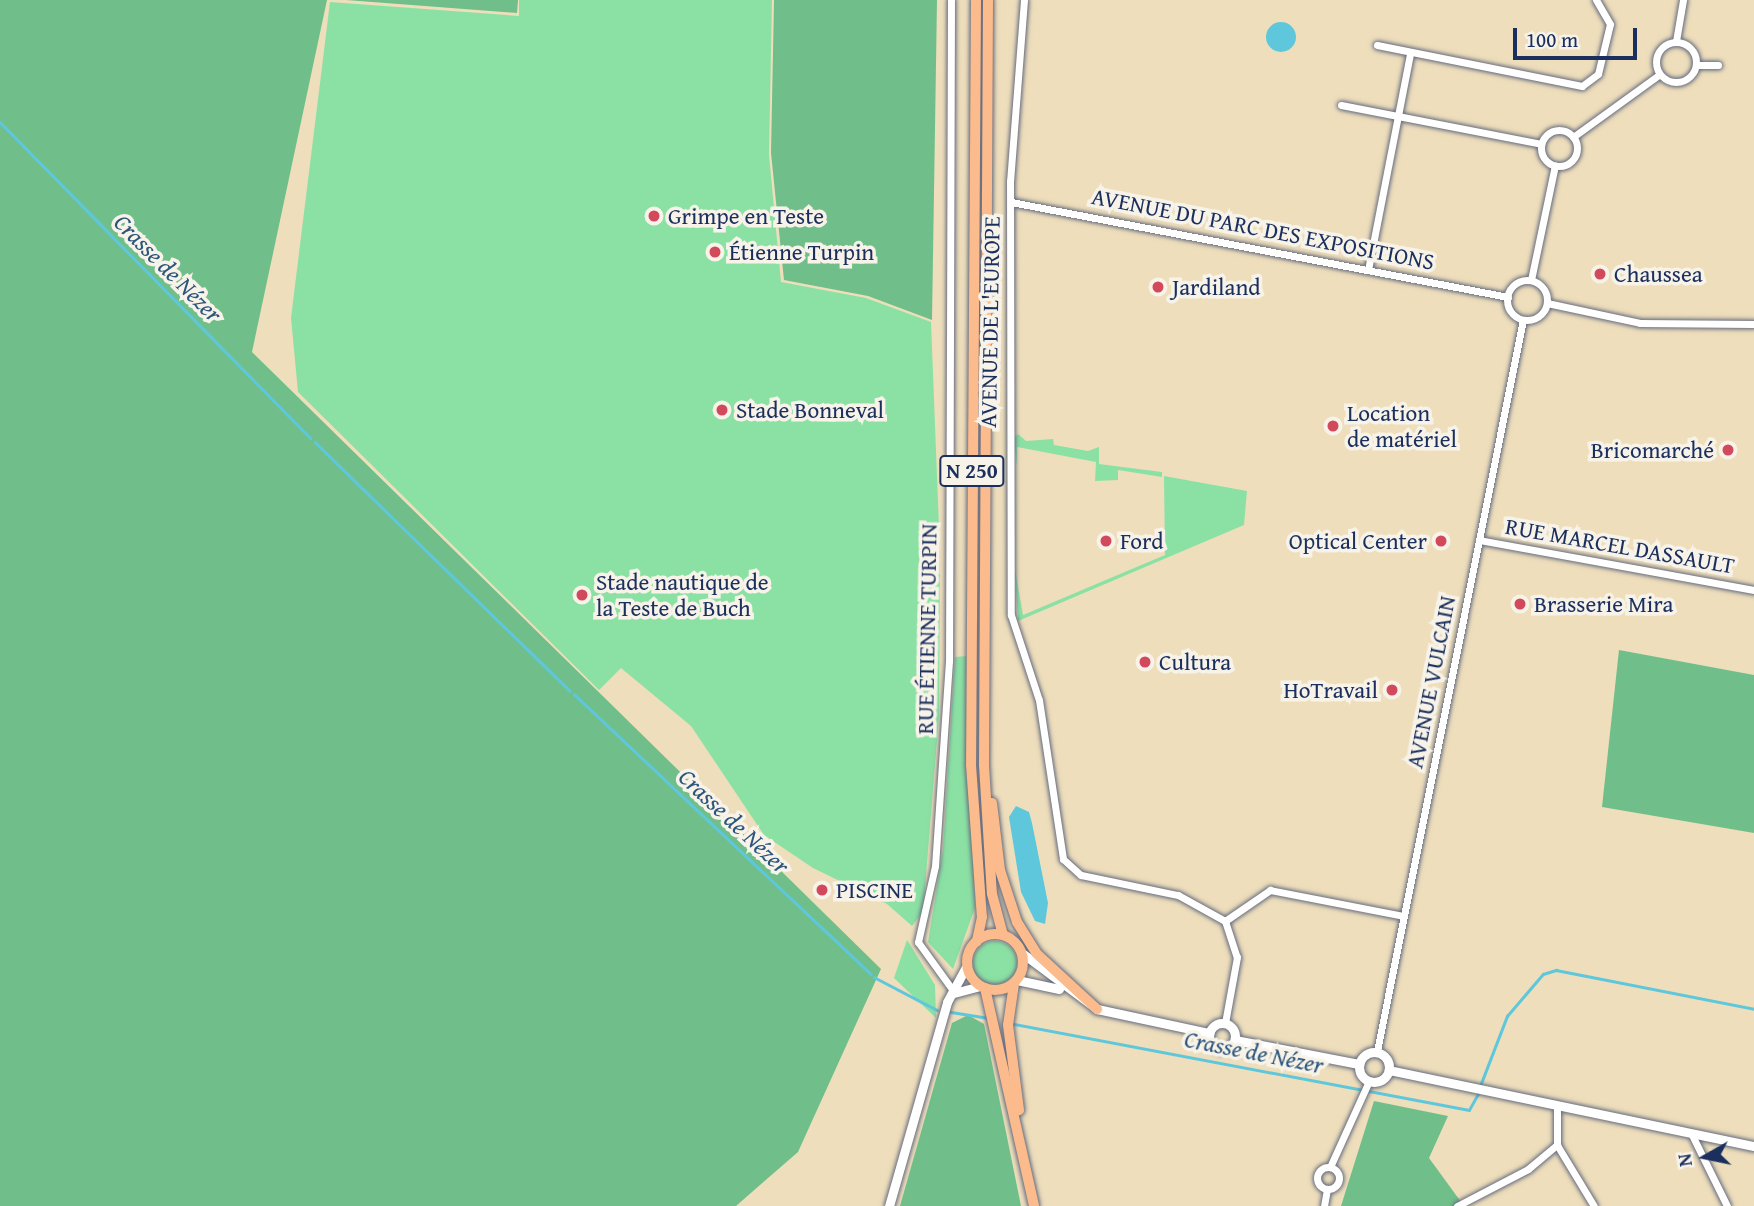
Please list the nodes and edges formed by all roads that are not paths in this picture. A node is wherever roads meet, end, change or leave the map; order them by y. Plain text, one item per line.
1 (951, 0) edge
2 (976, 0) edge
3 (988, 0) edge
4 (1024, 0) edge
5 (1596, 0) edge
6 (1683, 0) edge
7 (1676, 41) junction
8 (1377, 45) dead end
9 (1410, 53) junction
10 (1696, 65) junction
11 (1718, 65) dead end
12 (1661, 74) junction
13 (1341, 105) dead end
14 (1398, 116) junction
15 (1573, 137) junction
16 (1541, 144) junction
17 (1555, 165) junction
18 (1011, 202) junction
19 (1368, 270) junction
20 (1531, 280) junction
21 (1508, 297) junction
22 (1547, 303) junction
23 (1522, 320) junction
24 (1754, 324) edge
25 (1479, 540) junction
26 (1754, 590) edge
27 (984, 656) junction
28 (1404, 916) junction
29 (1225, 921) junction
30 (1003, 934) junction
31 (977, 941) junction
32 (1022, 953) junction
33 (967, 965) junction
34 (1016, 982) junction
35 (983, 987) junction
36 (1065, 990) junction
37 (954, 993) junction
38 (1097, 1009) junction
39 (1225, 1023) junction
40 (1209, 1033) junction
41 (1235, 1040) junction
42 (1377, 1051) junction
43 (1359, 1064) junction
44 (1389, 1070) junction
45 (1364, 1089) junction
46 (1557, 1106) junction
47 (1691, 1133) junction
48 (1020, 1134) junction
49 (1557, 1144) junction
50 (1754, 1146) edge
51 (1330, 1167) junction
52 (1327, 1189) junction
53 (889, 1206) edge
54 (1034, 1206) edge
55 (1324, 1206) edge
56 (1457, 1206) edge
57 (1594, 1206) edge
58 (1727, 1206) edge

1 - 37 street, RUE ÉTIENNE TURPIN
2 - 31 main road, N 250
3 - 27 main road, N 250
4 - 18 street, AVENUE DE L'EUROPE
5 - 9 street
6 - 7 street
7 - 10 street
7 - 12 street
8 - 9 street
9 - 14 street
10 - 11 street
10 - 12 street
12 - 15 street
13 - 14 street
14 - 16 street
14 - 19 street
15 - 16 street
15 - 17 street
16 - 17 street
17 - 20 street
18 - 19 street, AVENUE DU PARC DES EXPOSITIONS
18 - 29 street, AVENUE DE L'EUROPE
19 - 21 street, AVENUE DU PARC DES EXPOSITIONS
20 - 21 street
20 - 22 street
21 - 23 street
22 - 23 street
22 - 24 street
23 - 25 street, AVENUE VULCAIN
25 - 26 street, RUE MARCEL DASSAULT
25 - 28 street, AVENUE VULCAIN
27 - 30 main road, N 250
27 - 38 main road, N 250
28 - 29 street
28 - 42 street, AVENUE VULCAIN
29 - 39 street
30 - 31 main road
30 - 32 main road
31 - 33 main road, N 250
32 - 34 main road
32 - 36 street
33 - 35 main road
33 - 37 street
34 - 35 main road
34 - 36 street
34 - 48 main road
35 - 37 street
35 - 48 main road
36 - 38 street
37 - 53 street
38 - 40 street
39 - 40 street
39 - 41 street
40 - 41 street
41 - 43 street
42 - 43 street
42 - 44 street
43 - 45 street
44 - 45 street
44 - 46 street
45 - 51 street
46 - 47 street
46 - 49 street
47 - 50 street
47 - 58 street
48 - 54 main road
49 - 56 street
49 - 57 street
51 - 52 street
51 - 52 street
52 - 55 street

